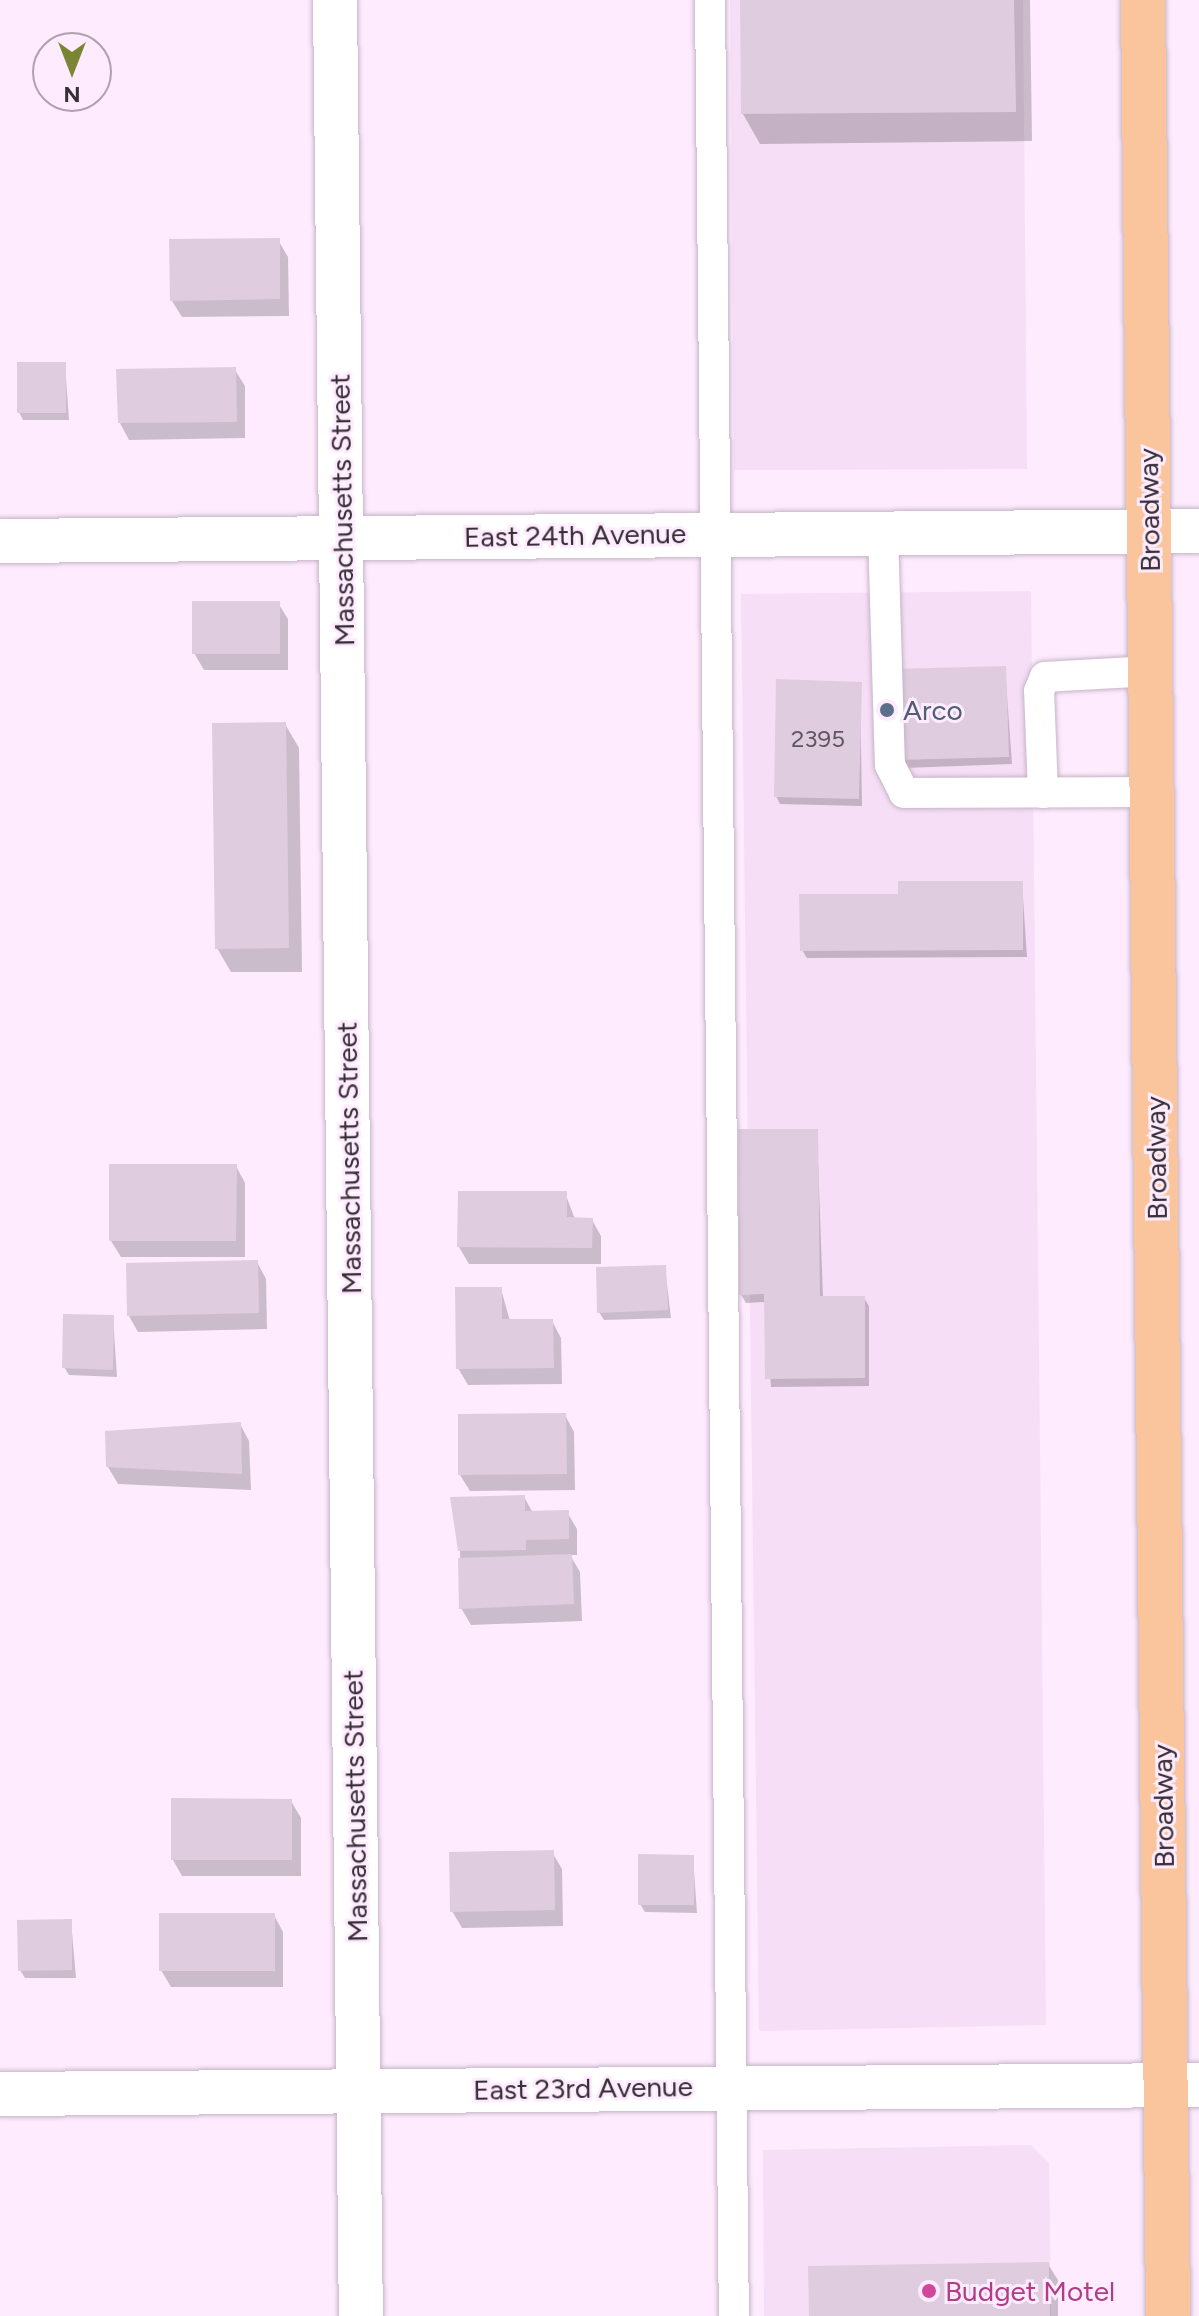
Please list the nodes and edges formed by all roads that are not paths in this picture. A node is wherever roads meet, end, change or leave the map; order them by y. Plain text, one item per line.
1 (335, 0) edge
2 (710, 0) edge
3 (1143, 0) edge
4 (1149, 531) junction
5 (1199, 531) edge
6 (883, 532) junction
7 (716, 533) junction
8 (342, 538) junction
9 (0, 541) edge
10 (1151, 671) junction
11 (1152, 792) junction
12 (1043, 793) junction
13 (732, 2085) junction
14 (1182, 2085) edge
15 (358, 2091) junction
16 (0, 2094) edge
17 (736, 2314) edge
18 (361, 2316) edge
19 (1168, 2316) edge

1 - 8 street, Massachusetts Street
2 - 7 lane
3 - 4 main road, Broadway
4 - 5 street, East 24th Avenue
4 - 6 street, East 24th Avenue
4 - 10 main road, Broadway
6 - 7 street, East 24th Avenue
6 - 12 lane
7 - 8 street, East 24th Avenue
7 - 13 lane
8 - 9 street, East 24th Avenue
8 - 15 street, Massachusetts Street
10 - 11 main road, Broadway
10 - 12 lane
11 - 12 lane
11 - 14 main road, Broadway
13 - 14 street, East 23rd Avenue
13 - 15 street, East 23rd Avenue
13 - 17 lane
14 - 19 main road, Broadway
15 - 16 street, East 23rd Avenue
15 - 18 street, Massachusetts Street

